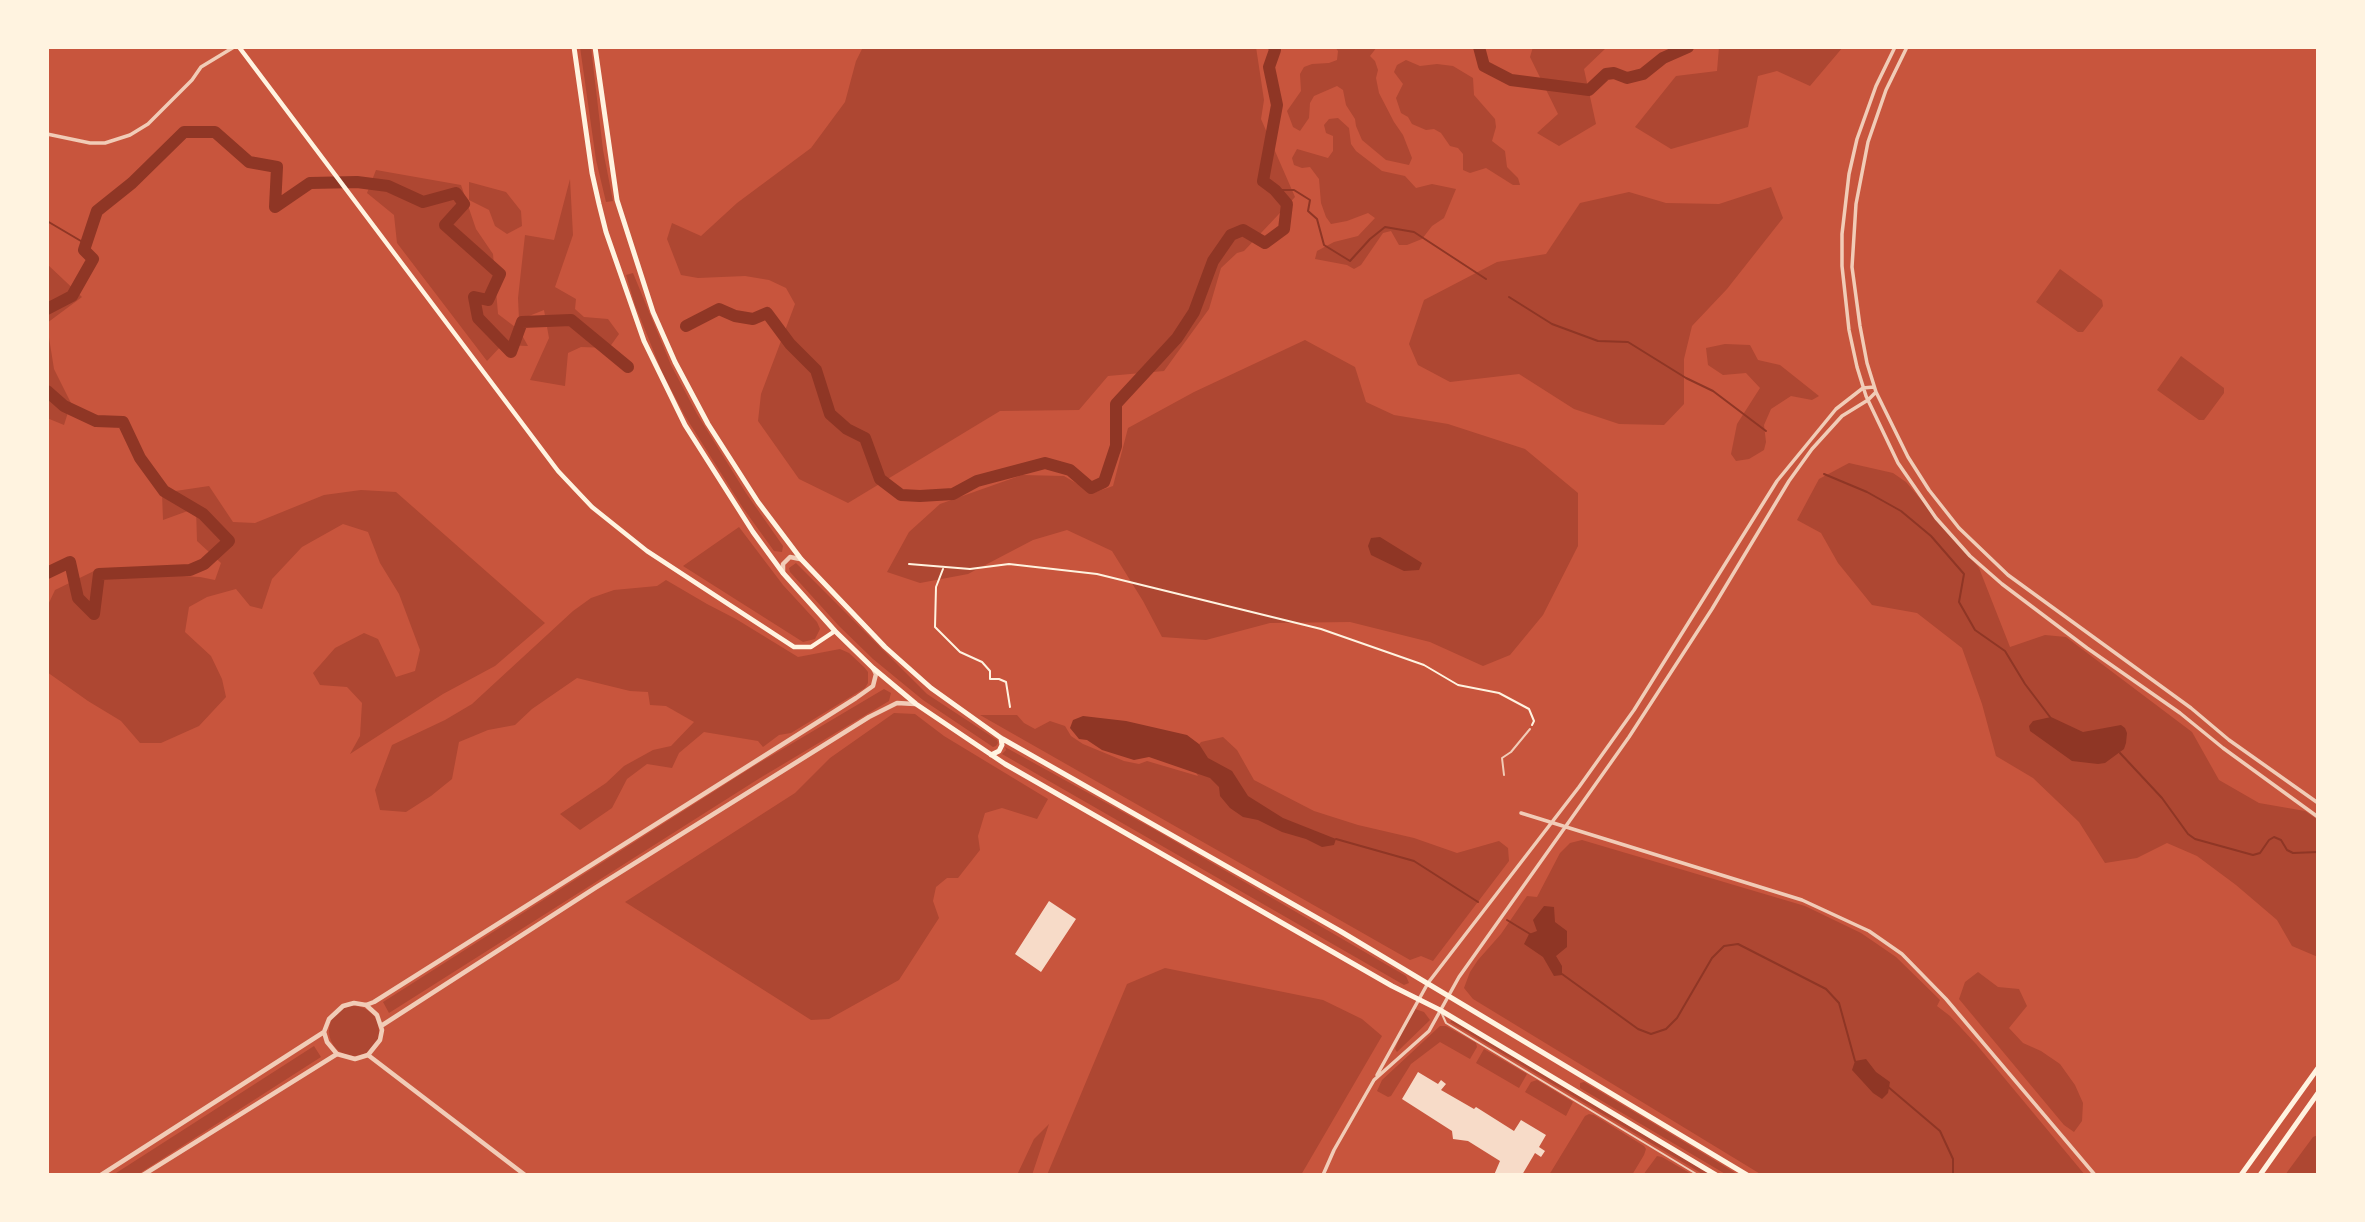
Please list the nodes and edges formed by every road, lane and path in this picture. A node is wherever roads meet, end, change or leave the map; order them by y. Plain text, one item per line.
1 (236, 47) edge
2 (574, 47) edge
3 (595, 47) edge
4 (1895, 47) edge
5 (1908, 47) edge
6 (47, 134) edge
7 (1863, 388) junction
8 (1875, 389) junction
9 (1868, 400) junction
10 (801, 559) junction
11 (909, 564) dead end
12 (943, 567) junction
13 (783, 573) junction
14 (835, 631) junction
15 (873, 668) junction
16 (916, 704) junction
17 (1010, 707) dead end
18 (1530, 729) joint
19 (1001, 737) junction
20 (991, 755) junction
21 (1504, 775) dead end
22 (2318, 803) edge
23 (1521, 813) dead end
24 (2318, 817) edge
25 (1550, 822) junction
26 (1565, 826) junction
27 (1428, 983) junction
28 (1448, 995) junction
29 (1419, 999) junction
30 (366, 1005) junction
31 (1440, 1010) junction
32 (381, 1026) junction
33 (324, 1032) junction
34 (337, 1054) junction
35 (368, 1055) junction
36 (2318, 1068) edge
37 (1374, 1080) junction
38 (2318, 1093) edge
39 (101, 1175) edge
40 (143, 1175) edge
41 (526, 1175) edge
42 (1323, 1175) edge
43 (1698, 1175) edge
44 (1716, 1175) edge
45 (1747, 1175) edge
46 (2095, 1175) edge
47 (2241, 1175) edge
48 (2260, 1175) edge

1 - 6 street
1 - 14 main road
2 - 13 main road
3 - 10 main road
4 - 7 street
5 - 8 street
7 - 8 street
7 - 9 street
7 - 25 street
8 - 9 street
8 - 22 street
9 - 24 street
9 - 26 street
10 - 13 street
10 - 19 main road
11 - 12 path
12 - 17 path
12 - 18 path
13 - 14 main road
14 - 15 main road
15 - 16 main road
15 - 30 street
16 - 20 main road
16 - 32 street
18 - 21 lane
19 - 20 main road
19 - 27 main road
20 - 29 main road
23 - 25 street
25 - 26 street
25 - 27 street
26 - 28 street
26 - 46 street
27 - 28 main road
27 - 29 street
28 - 31 street
28 - 45 main road
29 - 31 main road
29 - 37 street
30 - 32 street
30 - 33 street
31 - 37 street
31 - 43 lane
31 - 44 main road
32 - 35 street
33 - 34 street
33 - 39 street
34 - 35 street
34 - 40 street
35 - 41 street
36 - 47 main road
37 - 42 street
38 - 48 main road

